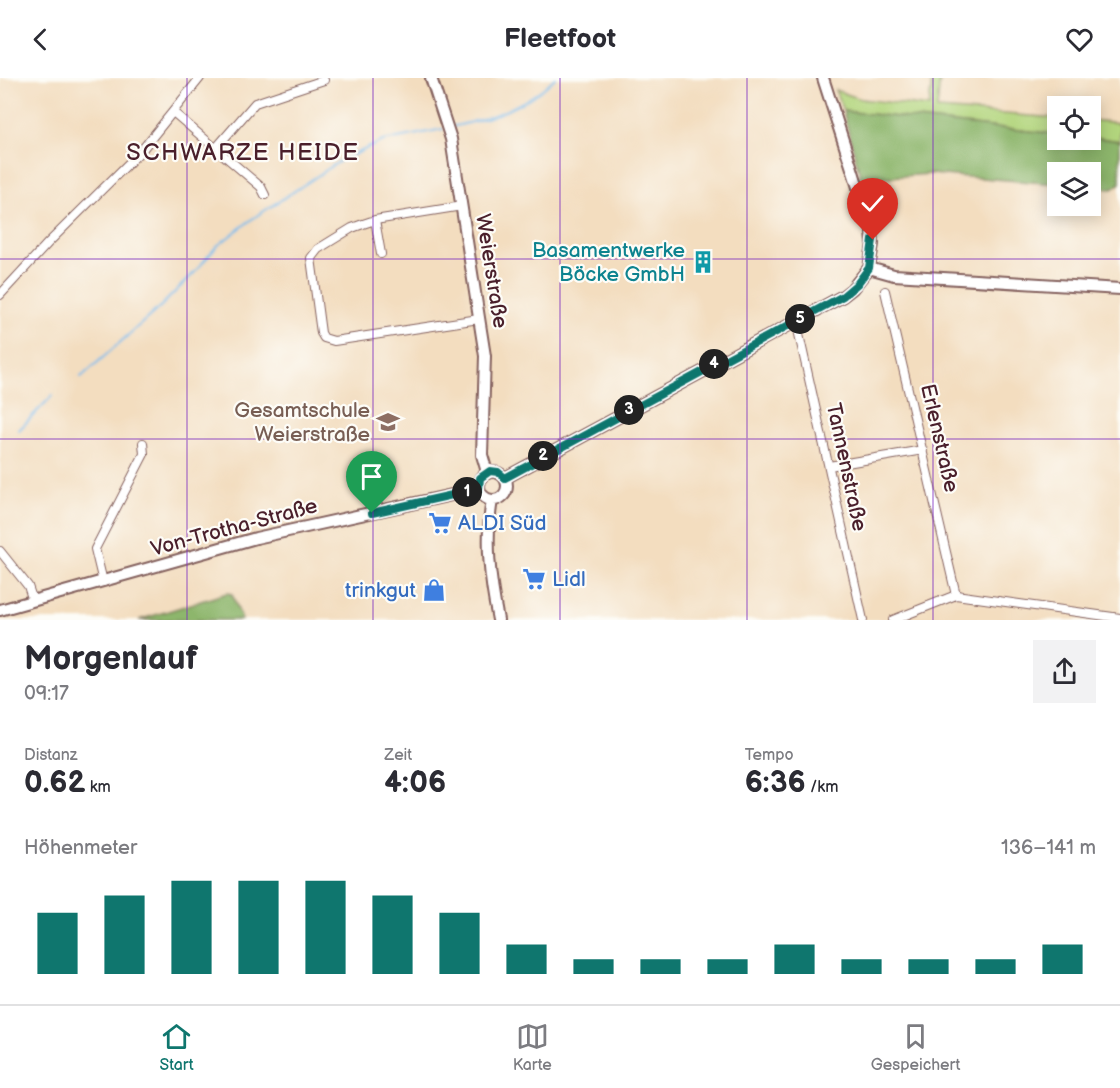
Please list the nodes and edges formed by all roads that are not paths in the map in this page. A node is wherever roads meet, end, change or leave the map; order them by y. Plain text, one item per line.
1 (200, 78) edge
2 (431, 78) edge
3 (823, 78) edge
4 (324, 80) dead end
5 (173, 112) junction
6 (216, 148) junction
7 (266, 195) dead end
8 (462, 206) junction
9 (375, 220) junction
10 (381, 254) dead end
11 (869, 268) junction
12 (1120, 289) edge
13 (885, 291) dead end
14 (0, 295) edge
15 (479, 319) junction
16 (796, 321) junction
17 (143, 443) dead end
18 (923, 450) junction
19 (829, 466) junction
20 (487, 472) junction
21 (505, 478) junction
22 (479, 489) junction
23 (492, 500) junction
24 (0, 551) edge
25 (104, 582) junction
26 (956, 595) junction
27 (33, 601) junction
28 (0, 610) edge
29 (1120, 618) edge
30 (498, 620) edge
31 (863, 620) edge
32 (893, 620) edge

1 - 5 street
2 - 8 street, Weierstraße
3 - 11 street
4 - 6 street
5 - 6 street
5 - 14 street
6 - 7 street
8 - 9 street
8 - 15 street, Weierstraße
9 - 10 street
9 - 15 street
11 - 12 street
11 - 16 street
13 - 18 street, Erlenstraße
15 - 20 street, Weierstraße
16 - 19 street, Tannenstraße
16 - 21 street
17 - 25 street
18 - 19 street
18 - 26 street, Erlenstraße
19 - 31 street, Tannenstraße
20 - 21 street
20 - 22 street
21 - 23 street
22 - 23 street
22 - 25 street, Von-Trotha-Straße
23 - 30 street
24 - 27 street
25 - 27 street, Von-Trotha-Straße
26 - 29 street
26 - 32 street
27 - 28 street, Von-Trotha-Straße

